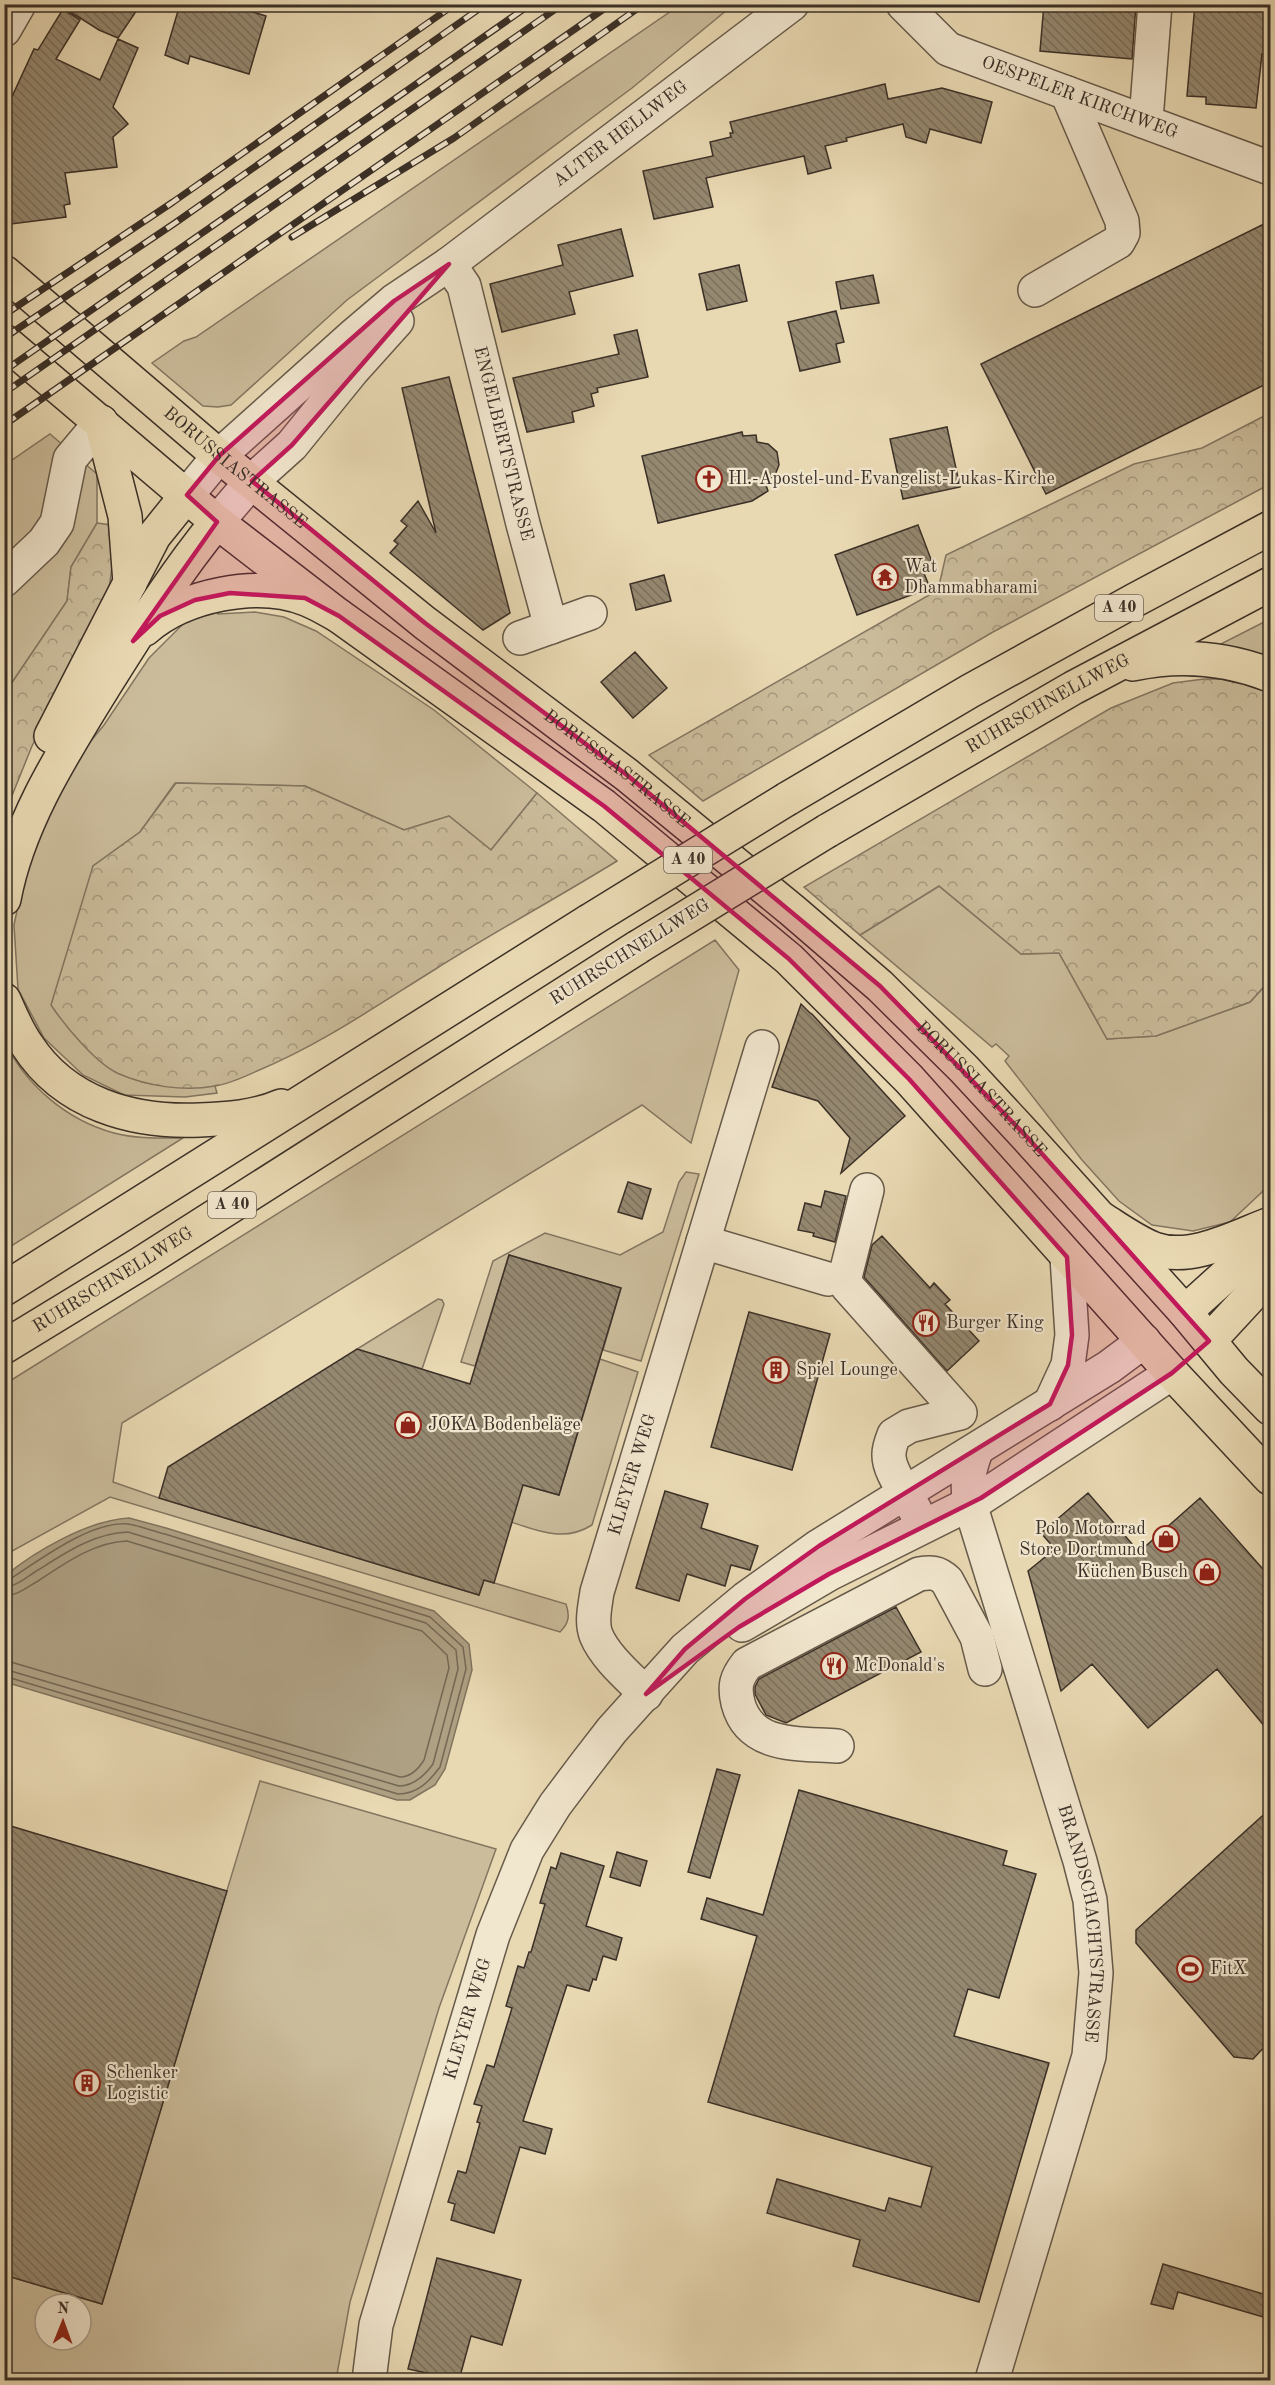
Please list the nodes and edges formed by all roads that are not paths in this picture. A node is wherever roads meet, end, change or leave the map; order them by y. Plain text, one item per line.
1 (792, 4) edge
2 (903, 4) edge
3 (1155, 4) edge
4 (1067, 93) junction
5 (1143, 121) junction
6 (1270, 168) edge
7 (449, 264) junction
8 (4, 272) edge
9 (1035, 290) dead end
10 (4, 341) edge
11 (101, 422) junction
12 (219, 456) junction
13 (252, 481) junction
14 (187, 495) junction
15 (217, 522) junction
16 (1270, 528) edge
17 (4, 580) edge
18 (130, 583) junction
19 (1270, 584) edge
20 (590, 613) dead end
21 (339, 616) junction
22 (551, 627) junction
23 (520, 638) dead end
24 (133, 640) junction
25 (1270, 675) edge
26 (1073, 688) junction
27 (4, 842) edge
28 (4, 899) edge
29 (4, 1000) edge
30 (762, 1047) dead end
31 (348, 1075) junction
32 (867, 1190) dead end
33 (1102, 1219) junction
34 (1270, 1226) edge
35 (702, 1242) junction
36 (1067, 1257) junction
37 (1270, 1275) edge
38 (828, 1279) dead end
39 (4, 1289) edge
40 (1185, 1312) junction
41 (1144, 1341) junction
42 (1209, 1341) junction
43 (4, 1347) edge
44 (1172, 1373) junction
45 (1050, 1404) junction
46 (1270, 1408) edge
47 (976, 1451) junction
48 (1270, 1478) edge
49 (907, 1493) junction
50 (970, 1504) junction
51 (918, 1530) junction
52 (986, 1669) dead end
53 (646, 1694) junction
54 (837, 1746) dead end
55 (369, 2380) edge
56 (992, 2380) edge

1 - 7 street, ALTER HELLWEG
2 - 4 street, OESPELER KIRCHWEG
3 - 5 street
4 - 5 street, OESPELER KIRCHWEG
4 - 9 street
5 - 6 street, OESPELER KIRCHWEG
7 - 12 street, ALTER HELLWEG
7 - 13 street, ALTER HELLWEG
7 - 22 street, ENGELBERTSTRASSE
8 - 12 main road, BORUSSIASTRASSE
10 - 11 main road, BORUSSIASTRASSE
11 - 14 main road, BORUSSIASTRASSE
11 - 17 street
11 - 18 main road
12 - 13 main road, BORUSSIASTRASSE
12 - 14 street, ALTER HELLWEG
13 - 15 street, ALTER HELLWEG
13 - 33 main road, BORUSSIASTRASSE
14 - 15 main road, BORUSSIASTRASSE
14 - 18 main road
15 - 21 main road, BORUSSIASTRASSE
15 - 24 main road
16 - 31 main road, A 40, bridge
18 - 27 main road
19 - 26 main road, RUHRSCHNELLWEG / A 40
20 - 22 street
21 - 24 main road
21 - 36 main road, BORUSSIASTRASSE
22 - 23 street
24 - 28 main road
25 - 26 main road
26 - 43 main road, RUHRSCHNELLWEG / A 40, bridge
29 - 31 main road
30 - 35 street, KLEYER WEG
31 - 39 main road, A 40
32 - 49 street
33 - 34 main road
33 - 40 main road, BORUSSIASTRASSE
34 - 40 main road
35 - 38 street
35 - 53 street, KLEYER WEG
36 - 41 main road, BORUSSIASTRASSE
36 - 45 street
37 - 42 main road
40 - 41 main road
40 - 42 main road, BORUSSIASTRASSE
41 - 44 main road, BORUSSIASTRASSE
41 - 45 street, KLEYER WEG
42 - 44 main road
42 - 46 main road, BORUSSIASTRASSE
44 - 48 main road, BORUSSIASTRASSE
44 - 50 street, KLEYER WEG
45 - 47 street, KLEYER WEG
47 - 49 street, KLEYER WEG
47 - 50 street
49 - 51 street
49 - 53 street, KLEYER WEG
50 - 51 street, KLEYER WEG
50 - 56 street, BRANDSCHACHTSTRASSE
51 - 53 street, KLEYER WEG
52 - 54 street
53 - 55 street, KLEYER WEG

